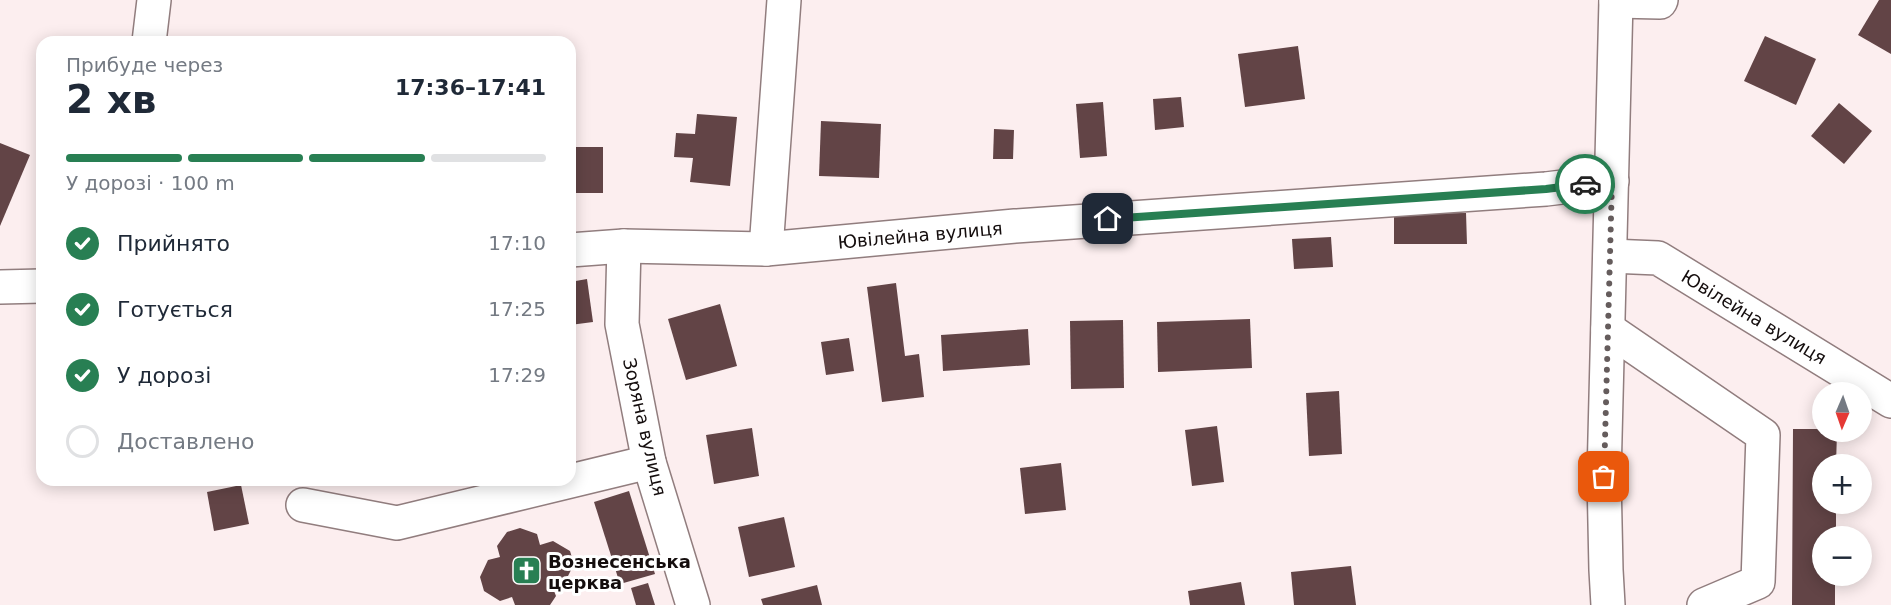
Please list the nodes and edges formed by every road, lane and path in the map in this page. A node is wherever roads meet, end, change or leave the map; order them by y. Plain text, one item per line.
1 (154, 0) edge
2 (784, 0) edge
3 (1661, 0) edge
4 (1616, 1) edge
5 (150, 36) edge
6 (1612, 181) junction
7 (624, 246) junction
8 (766, 249) junction
9 (576, 250) edge
10 (1610, 256) junction
11 (36, 286) edge
12 (0, 287) edge
13 (1608, 329) junction
14 (1891, 401) edge
15 (649, 462) junction
16 (576, 480) edge
17 (550, 486) edge
18 (303, 505) dead end
19 (693, 605) edge
20 (1608, 605) edge
21 (1704, 605) edge

1 - 5 street
2 - 8 street
3 - 4 street
4 - 6 street
6 - 8 street, Ювілейна вулиця
6 - 10 street
7 - 8 street, Ювілейна вулиця
7 - 9 street, Ювілейна вулиця
7 - 15 street, Зоряна вулиця
10 - 13 street
10 - 14 street, Ювілейна вулиця
11 - 12 street
13 - 20 street
13 - 21 street
15 - 16 street
15 - 19 street, Зоряна вулиця
17 - 18 street

